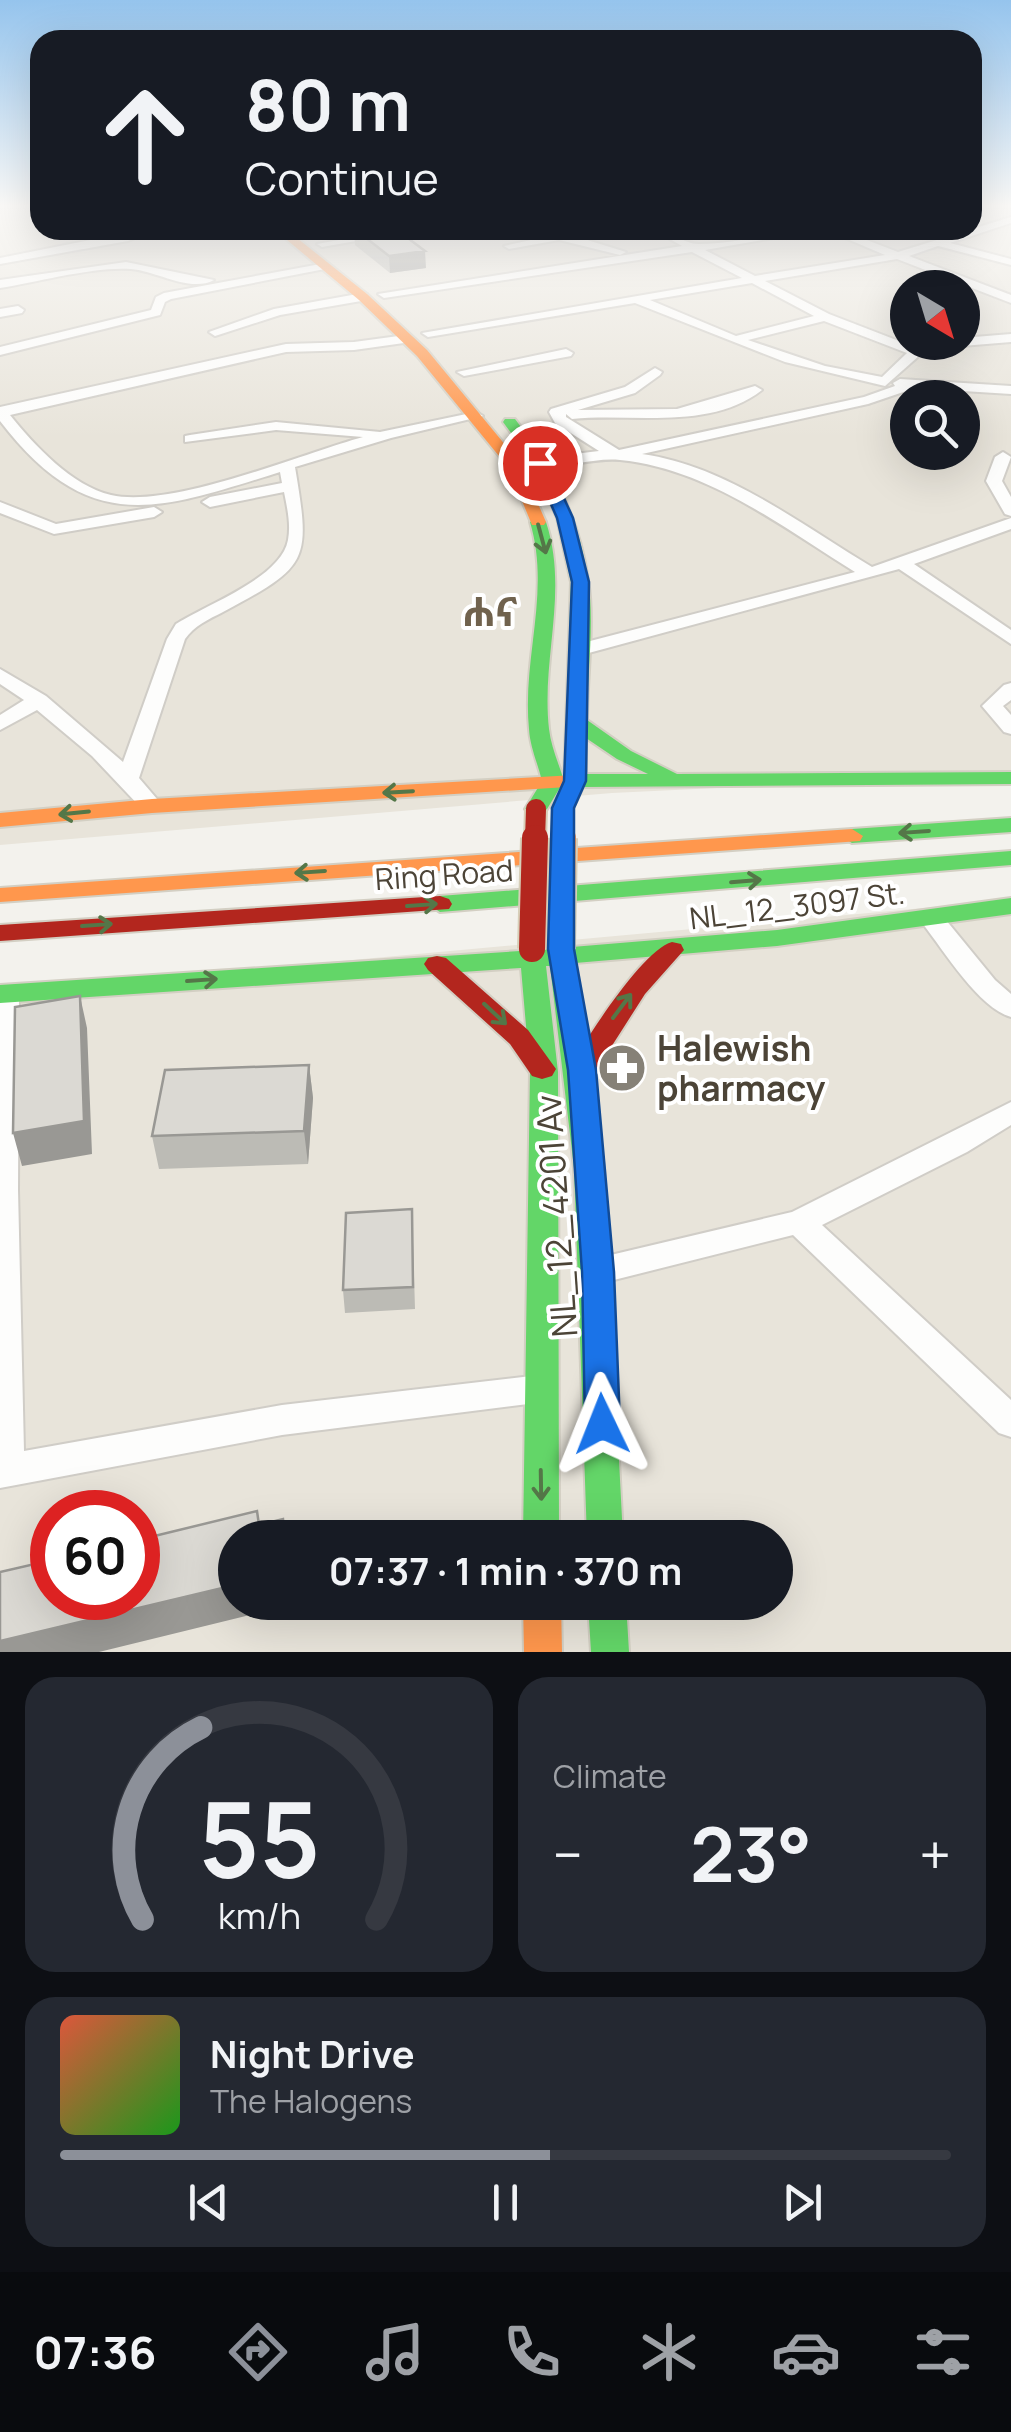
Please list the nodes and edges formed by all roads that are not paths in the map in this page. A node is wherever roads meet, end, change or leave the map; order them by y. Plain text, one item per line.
1 (209, 283) edge
2 (227, 283) edge
3 (359, 283) edge
4 (450, 283) edge
5 (720, 283) edge
6 (759, 283) edge
7 (971, 283) edge
8 (220, 286) junction
9 (373, 295) junction
10 (635, 298) junction
11 (1011, 298) edge
12 (18, 310) dead end
13 (0, 313) edge
14 (826, 318) junction
15 (215, 332) dead end
16 (417, 336) junction
17 (1011, 338) edge
18 (734, 340) junction
19 (980, 341) edge
20 (890, 342) edge
21 (0, 351) edge
22 (566, 354) dead end
23 (910, 360) edge
24 (464, 372) junction
25 (655, 372) dead end
26 (887, 388) junction
27 (754, 390) dead end
28 (1011, 390) edge
29 (480, 404) junction
30 (0, 412) edge
31 (560, 420) junction
32 (388, 434) junction
33 (190, 439) dead end
34 (618, 455) junction
35 (1004, 457) dead end
36 (540, 463) junction
37 (287, 466) junction
38 (290, 486) junction
39 (0, 507) edge
40 (1011, 510) edge
41 (1011, 523) edge
42 (901, 563) junction
43 (870, 574) junction
44 (1011, 638) edge
45 (578, 650) junction
46 (0, 675) edge
47 (1011, 688) edge
48 (39, 700) junction
49 (578, 723) junction
50 (0, 724) edge
51 (1011, 728) edge
52 (128, 778) junction
53 (1011, 778) edge
54 (678, 780) junction
55 (564, 781) junction
56 (152, 806) junction
57 (0, 820) edge
58 (1011, 825) edge
59 (1011, 858) edge
60 (0, 896) edge
61 (1011, 906) edge
62 (930, 920) junction
63 (0, 933) edge
64 (672, 950) junction
65 (562, 953) junction
66 (532, 954) junction
67 (437, 964) junction
68 (3, 994) edge
69 (1011, 1008) edge
70 (582, 1070) junction
71 (544, 1072) junction
72 (1011, 1112) edge
73 (1, 1190) edge
74 (799, 1222) junction
75 (598, 1272) junction
76 (540, 1390) junction
77 (1011, 1422) edge
78 (4, 1471) edge
79 (541, 1520) edge
80 (605, 1520) edge
81 (542, 1620) edge
82 (608, 1620) edge
83 (542, 1652) edge
84 (610, 1652) edge

1 - 8 street
2 - 8 street
3 - 9 main road
4 - 9 street
5 - 10 street
6 - 14 street
7 - 11 street
8 - 21 street
9 - 15 street
9 - 16 main road
10 - 16 street
10 - 18 street
12 - 13 street
14 - 18 street
14 - 20 street
16 - 24 main road
16 - 29 main road
16 - 30 street
17 - 19 street
18 - 26 street
22 - 24 street
23 - 26 street
24 - 29 main road
25 - 31 street
26 - 28 street
26 - 34 street
27 - 31 street
29 - 32 street
29 - 36 main road
29 -> 55 main road
30 - 37 street
31 - 34 street
32 - 33 street
32 - 37 street
34 - 36 street
34 - 43 street
35 - 40 street
36 - 45 main road
37 - 38 street
38 - 39 street
38 - 52 street
41 - 42 street
42 - 43 street
42 - 44 street
43 - 45 street
45 - 49 main road
46 - 48 street
47 - 51 street
48 - 50 street
48 - 52 street
49 - 54 main road
49 - 55 main road
52 - 56 street
53 - 54 main road
54 - 55 main road
55 -> 56 main road
55 - 65 main road, NL_12_4201 Av, bridge
55 - 66 main road, NL_12_4201 Av, bridge
56 -> 57 main road
58 -> 60 main road, Ring Road
63 -> 59 main road, Ring Road
61 - 62 main road, NL_12_3097 St.
62 - 64 main road, NL_12_3097 St.
62 - 69 street
64 - 65 main road, NL_12_3097 St.
70 -> 64 main road
65 - 66 main road, NL_12_3097 St.
65 - 70 main road, NL_12_4201 Av
66 - 67 main road, NL_12_3097 St.
66 - 71 main road, NL_12_4201 Av
68 -> 67 main road, NL_12_3097 St.
67 -> 71 main road
68 - 73 street
70 - 75 main road, NL_12_4201 Av
71 - 76 main road, NL_12_4201 Av
72 - 74 street
73 - 78 street
74 - 75 street
74 - 77 street
75 - 80 main road, NL_12_4201 Av
76 - 78 street
76 -> 79 main road, NL_12_4201 Av
81 - 83 main road
82 - 84 main road

